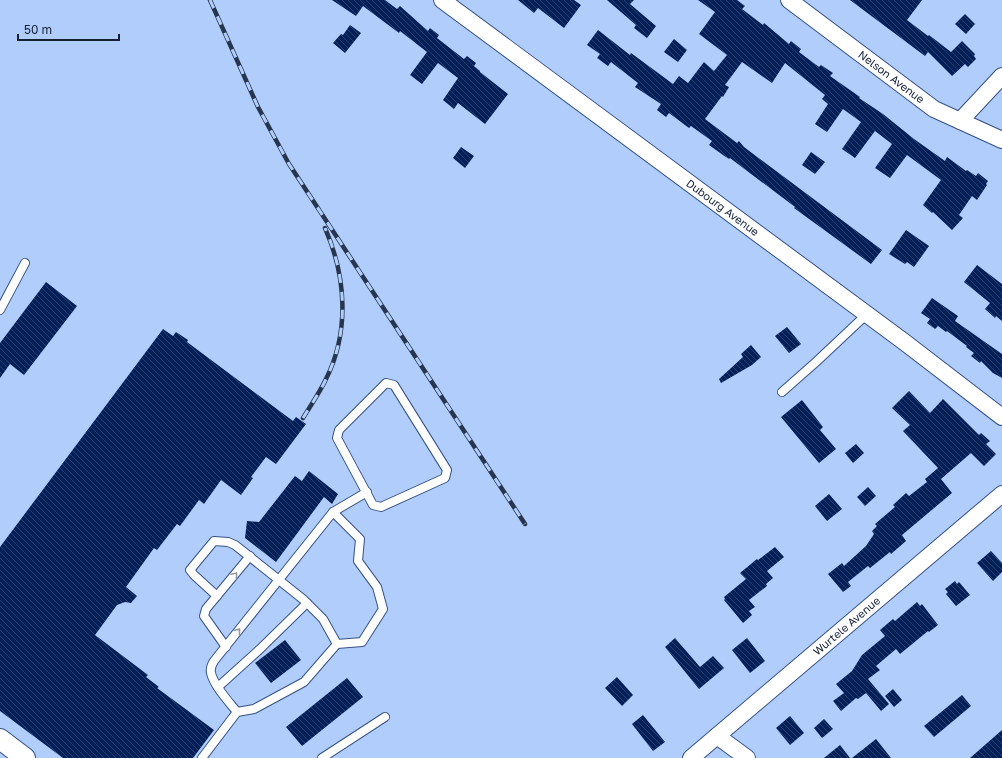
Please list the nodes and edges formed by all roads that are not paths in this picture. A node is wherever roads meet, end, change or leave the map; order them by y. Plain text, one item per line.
1 (442, 0) edge
2 (789, 0) edge
3 (1002, 76) edge
4 (960, 121) junction
5 (1002, 140) edge
6 (25, 264) dead end
7 (0, 310) edge
8 (867, 314) junction
9 (782, 392) dead end
10 (1002, 417) edge
11 (367, 492) junction
12 (1002, 494) edge
13 (332, 512) junction
14 (250, 556) junction
15 (279, 580) junction
16 (217, 596) junction
17 (307, 603) junction
18 (337, 644) junction
19 (226, 647) junction
20 (218, 687) junction
21 (237, 712) junction
22 (384, 716) dead end
23 (718, 736) junction
24 (0, 739) edge
25 (25, 758) edge
26 (202, 758) edge
27 (322, 758) edge
28 (691, 758) edge
29 (747, 758) edge

1 - 8 street, Dubourg Avenue
2 - 4 street, Nelson Avenue
3 - 4 street
4 - 5 street, Nelson Avenue
6 - 7 lane
8 - 9 lane
8 - 10 street, Dubourg Avenue
11 - 11 lane
11 - 13 lane
12 - 23 street, Wurtele Avenue
13 - 15 lane
13 - 18 lane
14 - 15 lane
16 -> 14 lane
14 - 16 lane
15 - 17 lane
19 -> 15 lane
16 - 19 lane
17 - 18 lane
17 - 20 lane
18 - 21 lane
19 - 20 lane
20 - 21 lane
21 - 26 lane
22 - 27 lane
23 - 28 street, Wurtele Avenue
23 - 29 street
24 - 25 street

